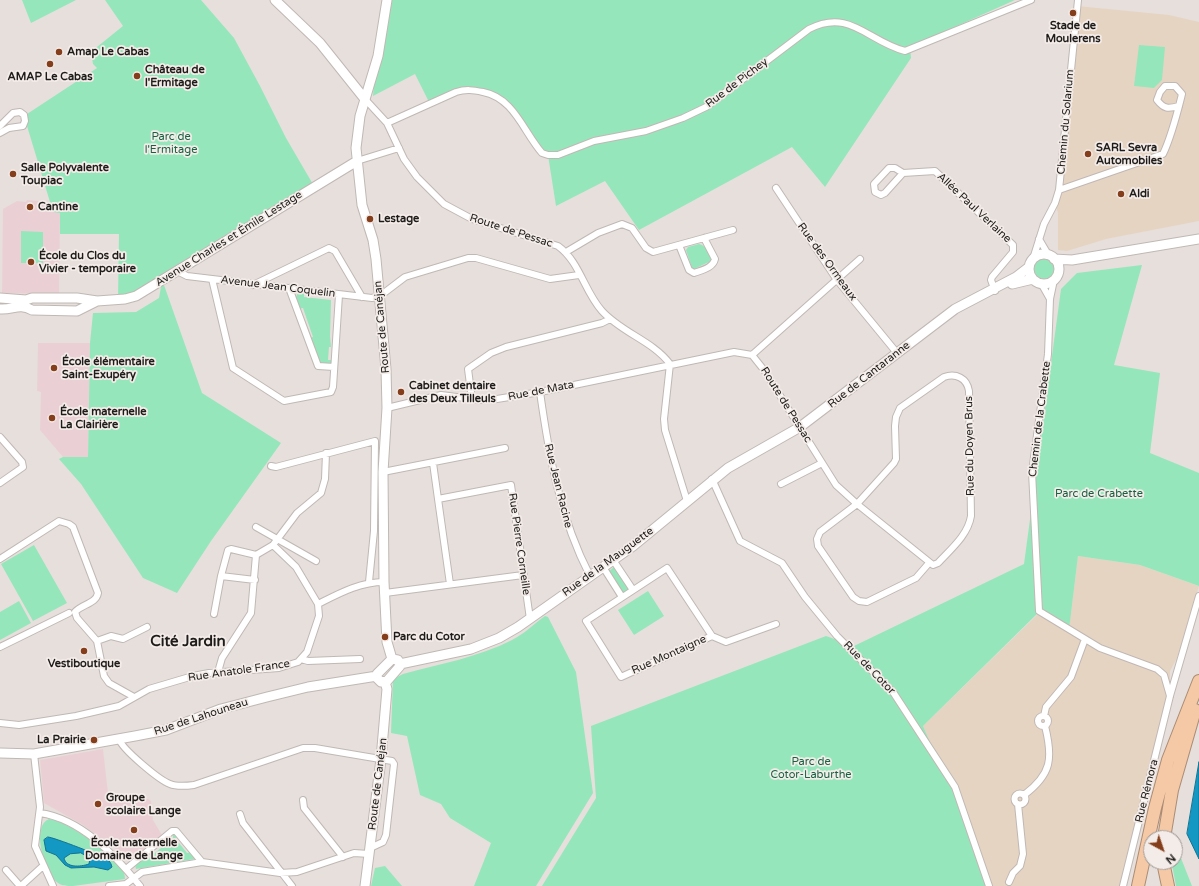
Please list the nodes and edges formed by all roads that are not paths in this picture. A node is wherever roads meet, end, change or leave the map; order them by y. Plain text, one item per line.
1 (275, 0) edge
2 (387, 0) edge
3 (1032, 0) edge
4 (1078, 0) edge
5 (364, 98) junction
6 (1179, 106) dead end
7 (387, 123) junction
8 (0, 126) edge
9 (0, 133) edge
10 (399, 148) junction
11 (357, 160) junction
12 (903, 173) junction
13 (776, 188) dead end
14 (1059, 190) junction
15 (733, 230) dead end
16 (704, 238) junction
17 (1039, 239) junction
18 (1199, 239) edge
19 (679, 245) junction
20 (566, 252) junction
21 (1052, 257) junction
22 (860, 259) dead end
23 (1034, 259) junction
24 (1078, 259) junction
25 (1029, 267) junction
26 (177, 270) junction
27 (579, 275) junction
28 (1056, 276) junction
29 (212, 279) junction
30 (837, 280) junction
31 (1037, 281) junction
32 (253, 285) junction
33 (289, 288) junction
34 (995, 289) junction
35 (339, 295) junction
36 (380, 296) junction
37 (362, 297) junction
38 (0, 298) edge
39 (1050, 299) junction
40 (85, 304) junction
41 (0, 309) edge
42 (610, 319) junction
43 (897, 353) junction
44 (752, 355) junction
45 (670, 364) junction
46 (334, 367) junction
47 (540, 392) junction
48 (469, 398) junction
49 (387, 408) junction
50 (800, 427) junction
51 (0, 437) edge
52 (505, 448) dead end
53 (326, 454) junction
54 (433, 463) junction
55 (822, 463) junction
56 (271, 466) dead end
57 (382, 472) junction
58 (712, 479) junction
59 (0, 483) edge
60 (781, 484) dead end
61 (438, 499) junction
62 (687, 501) junction
63 (857, 504) junction
64 (256, 527) dead end
65 (277, 539) junction
66 (273, 545) junction
67 (256, 555) junction
68 (0, 559) edge
69 (613, 560) junction
70 (316, 561) dead end
71 (931, 564) junction
72 (603, 567) junction
73 (523, 575) junction
74 (221, 576) junction
75 (590, 576) junction
76 (255, 580) junction
77 (369, 582) junction
78 (384, 582) junction
79 (450, 584) junction
80 (633, 590) junction
81 (385, 593) junction
82 (1199, 596) edge
83 (622, 597) junction
84 (318, 604) junction
85 (72, 612) junction
86 (214, 614) dead end
87 (530, 619) junction
88 (776, 624) dead end
89 (147, 627) dead end
90 (712, 636) junction
91 (1085, 639) junction
92 (97, 641) junction
93 (0, 647) edge
94 (301, 659) junction
95 (360, 659) dead end
96 (392, 660) junction
97 (400, 664) junction
98 (218, 672) junction
99 (377, 676) junction
100 (1199, 681) edge
101 (385, 682) junction
102 (1170, 696) junction
103 (134, 697) junction
104 (1199, 699) edge
105 (0, 723) edge
106 (119, 739) junction
107 (0, 753) edge
108 (34, 754) junction
109 (381, 759) junction
110 (303, 800) dead end
111 (40, 813) junction
112 (240, 814) dead end
113 (1166, 830) edge
114 (370, 851) junction
115 (343, 857) junction
116 (202, 862) junction
117 (43, 866) junction
118 (126, 869) junction
119 (6, 870) dead end
120 (1165, 870) edge
121 (280, 873) junction
122 (133, 878) junction
123 (1009, 882) dead end
124 (20, 886) edge
125 (53, 886) edge
126 (108, 886) edge
127 (140, 886) edge
128 (292, 886) edge
129 (365, 886) edge
130 (989, 886) edge
131 (1123, 886) edge
132 (1138, 886) edge
133 (1168, 886) edge

1 - 5 street, Route de Pessac
2 - 5 street, Route de Canéjan
3 - 7 street, Rue de Pichey
4 - 14 street, Chemin du Solarium
5 - 7 street, Route de Pessac
5 - 11 street, Route de Canéjan
6 - 14 street
7 - 10 street, Route de Pessac
8 - 9 street
10 - 11 street
10 - 20 street, Route de Pessac
11 - 26 street, Avenue Charles et Émile Lestage
11 - 36 street, Route de Canéjan
12 - 12 street, Allée Paul Verlaine
12 - 34 street, Allée Paul Verlaine
13 - 30 street, Rue des Ormeaux
14 - 17 street, Chemin du Solarium
15 - 16 street
16 - 19 street
16 - 19 street
17 - 21 street
17 - 23 street, Chemin du Solarium
18 - 24 street
19 - 20 street
20 - 27 street, Route de Pessac
21 - 23 street
21 - 24 street
21 - 28 street
22 - 30 street
23 - 25 street
24 - 28 street
25 - 31 street
25 - 34 street, Rue de Cantaranne
26 - 29 street, Avenue Jean Coquelin
26 - 40 street, Avenue Charles et Émile Lestage
27 - 36 street
27 - 42 street, Route de Pessac
28 - 31 street
28 - 39 street, Chemin de la Crabette
29 - 32 street, Avenue Jean Coquelin
29 - 46 street
30 - 43 street, Rue des Ormeaux
30 - 44 street
31 - 34 street, Rue de Cantaranne
31 - 39 street
32 - 33 street, Avenue Jean Coquelin
32 - 37 street
33 - 35 street, Avenue Jean Coquelin
33 - 46 street
34 - 43 street, Rue de Cantaranne
35 - 37 street, Avenue Jean Coquelin
35 - 46 street
36 - 37 street, Avenue Jean Coquelin
36 - 49 street, Route de Canéjan
38 - 40 street
39 - 91 street, Chemin de la Crabette
40 - 41 street, Avenue Charles et Émile Lestage
42 - 45 street, Route de Pessac
42 - 48 street
43 - 50 street, Rue de Cantaranne
44 - 45 street
44 - 50 street, Route de Pessac
45 - 47 street, Rue de Mata
45 - 62 street
47 - 48 street, Rue de Mata
47 - 75 street, Rue Jean Racine
48 - 49 street, Rue de Mata
49 - 57 street, Route de Canéjan
50 - 55 street, Route de Pessac
50 - 58 street, Rue de la Mauguette
51 - 59 street
52 - 54 street
53 - 56 street
53 - 65 street
53 - 77 street
54 - 57 street
54 - 61 street
55 - 60 street
55 - 63 street, Route de Pessac
57 - 78 street, Route de Canéjan
58 - 62 street, Rue de la Mauguette
58 - 130 street, Rue de Cotor
61 - 73 street, Rue Pierre Corneille
61 - 79 street
62 - 69 street, Rue de la Mauguette
63 - 71 street, Route de Pessac
63 - 71 street
63 - 71 street, Rue du Doyen Brus
64 - 65 street
65 - 66 street
65 - 70 street
66 - 67 street
66 - 84 street
67 - 74 street
67 - 76 street
68 - 85 street
69 - 72 street, Rue de la Mauguette
69 - 80 street
72 - 75 street, Rue de la Mauguette
72 - 83 street
73 - 79 street
73 - 87 street, Rue Pierre Corneille
74 - 76 street
74 - 86 street
75 - 87 street, Rue de la Mauguette
76 - 98 street
77 - 78 street
77 - 84 street
78 - 81 street, Route de Canéjan
79 - 81 street
80 - 83 street, Rue Montaigne
80 - 90 street, Rue Montaigne
81 - 96 street, Route de Canéjan
82 - 102 street, Rue Rémora
83 - 90 street, Rue Montaigne
84 - 94 street, Rue Anatole France
85 - 92 street
85 - 93 street
87 - 97 street, Rue de la Mauguette
88 - 90 street
89 - 92 street
91 - 102 street
91 - 123 street
92 - 103 street
94 - 95 street
94 - 98 street, Rue Anatole France
96 - 97 street
96 - 99 street
97 - 101 street
98 - 103 street, Rue Anatole France
99 - 101 street
99 - 106 street, Rue de Lahouneau
100 - 132 highway
101 - 109 street, Route de Canéjan
102 - 131 street, Rue Rémora
103 - 105 street, Rue Anatole France
104 - 113 highway
106 - 108 street, Rue de Lahouneau
106 - 109 street
107 - 108 street, Rue de Lahouneau
108 - 111 street
109 - 114 street, Route de Canéjan
109 - 114 street
110 - 115 street
111 - 117 street
111 - 118 street
112 - 121 street
114 - 115 street
114 - 129 street, Route de Canéjan
115 - 121 street
116 - 118 street
116 - 121 street
116 - 122 street
117 - 124 street
117 - 125 street
118 - 122 street
119 - 124 street
120 - 133 highway
121 - 128 street
122 - 126 street
122 - 127 street

